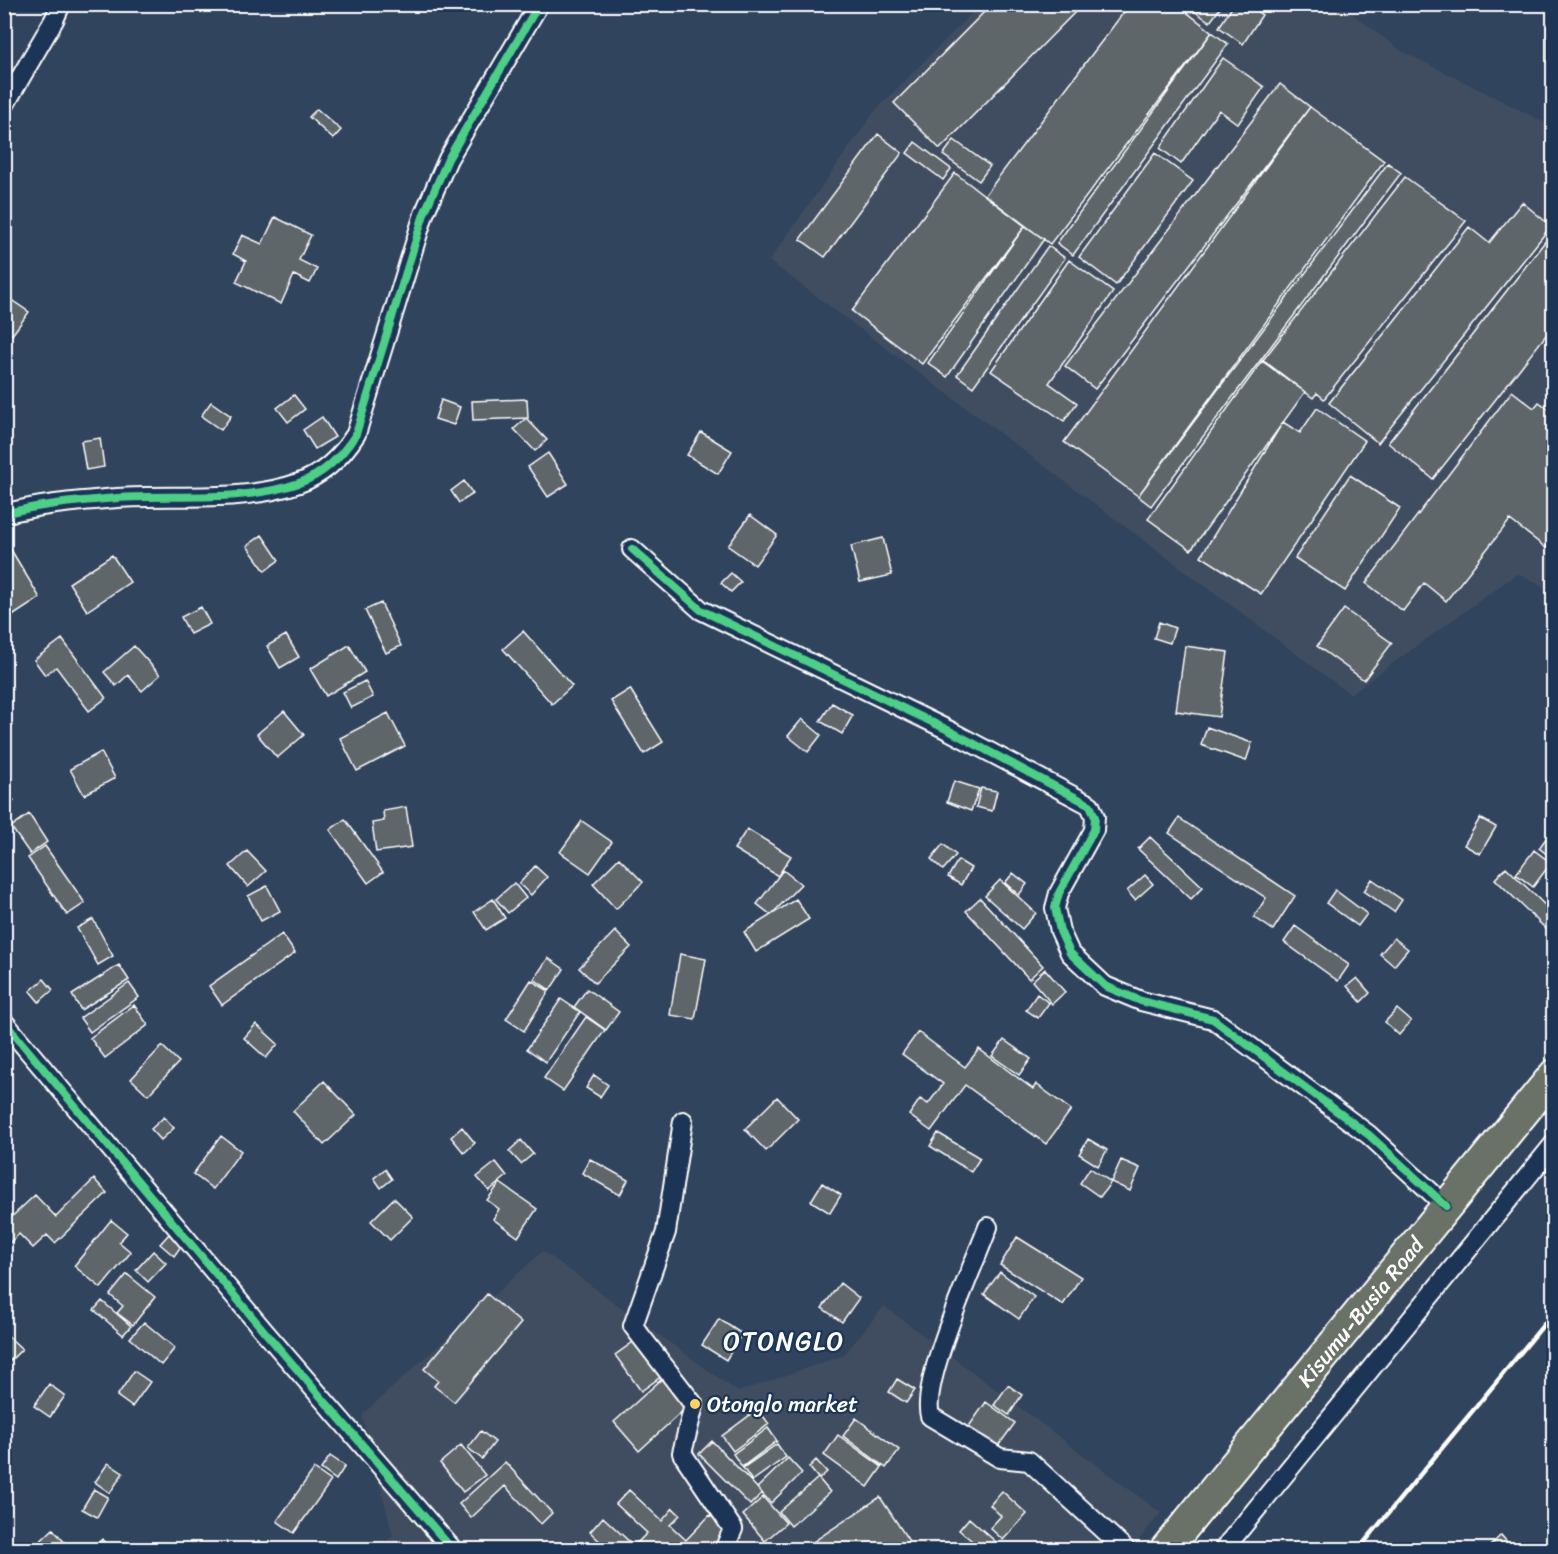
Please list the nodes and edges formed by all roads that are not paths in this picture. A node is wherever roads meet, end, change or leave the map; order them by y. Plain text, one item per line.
1 (61, 4) edge
2 (539, 4) edge
3 (4, 106) edge
4 (4, 514) edge
5 (632, 549) dead end
6 (4, 1022) edge
7 (1554, 1075) edge
8 (683, 1121) dead end
9 (1554, 1144) edge
10 (1446, 1206) junction
11 (988, 1227) dead end
12 (453, 1550) edge
13 (724, 1550) edge
14 (1126, 1550) edge
15 (1165, 1550) edge
16 (1223, 1550) edge

1 - 3 street
2 - 4 street
5 - 10 street
6 - 12 street
7 - 10 highway, Kisumu-Busia Road
8 - 13 street
9 - 16 street
10 - 15 highway, Kisumu-Busia Road
11 - 14 street

